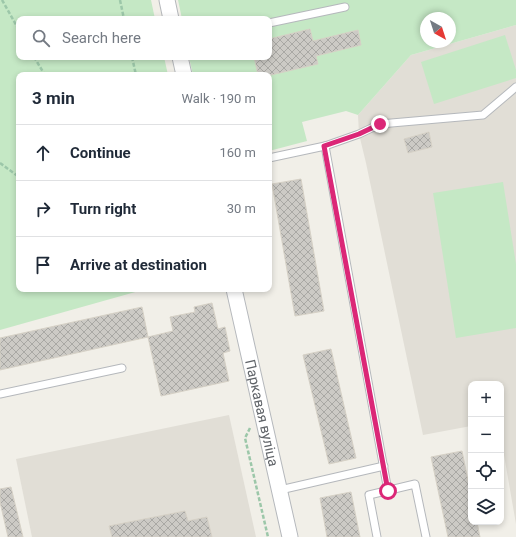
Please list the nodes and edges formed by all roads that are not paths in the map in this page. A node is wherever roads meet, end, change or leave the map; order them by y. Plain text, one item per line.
1 (167, 0) edge
2 (345, 7) dead end
3 (170, 16) edge
4 (272, 22) edge
5 (181, 60) edge
6 (183, 72) edge
7 (516, 87) edge
8 (324, 146) junction
9 (272, 157) edge
10 (235, 292) edge
11 (122, 368) dead end
12 (0, 394) edge
13 (384, 466) junction
14 (280, 490) junction
15 (388, 491) junction
16 (290, 537) edge
17 (377, 537) edge
18 (426, 537) edge

1 - 3 street
2 - 4 lane
5 - 6 street
7 - 8 lane
8 - 9 lane
8 - 13 lane
10 - 14 street, Паркавая вуліца
11 - 12 lane
13 - 14 lane
13 - 15 lane
14 - 16 street, Паркавая вуліца
15 - 17 lane
15 - 18 lane

